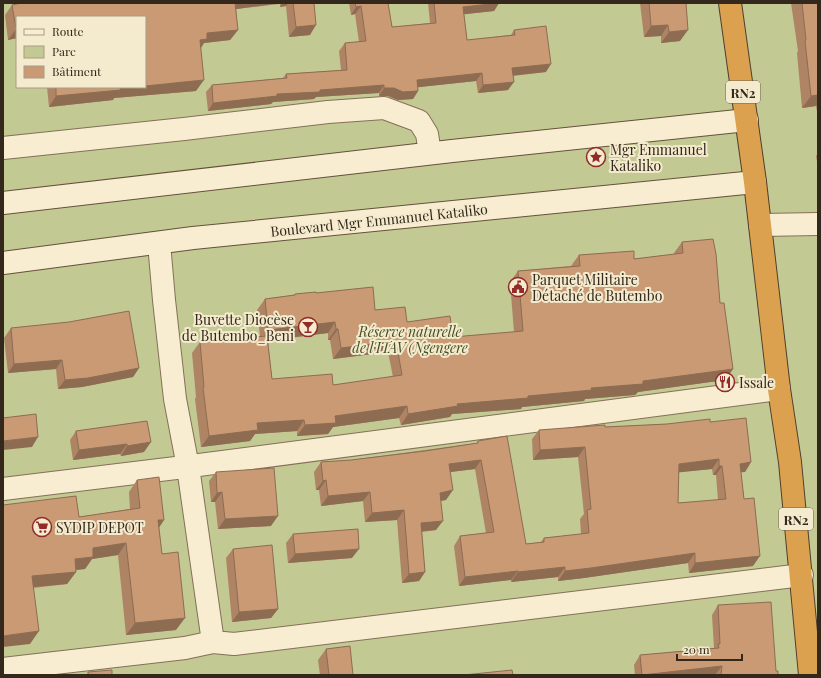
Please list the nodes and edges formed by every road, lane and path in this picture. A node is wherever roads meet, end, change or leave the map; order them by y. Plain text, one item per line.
1 (730, 3) edge
2 (747, 120) junction
3 (3, 148) edge
4 (430, 153) junction
5 (755, 182) junction
6 (3, 203) edge
7 (818, 224) edge
8 (760, 225) junction
9 (160, 243) junction
10 (3, 263) edge
11 (779, 389) junction
12 (188, 467) junction
13 (3, 489) edge
14 (802, 575) junction
15 (213, 642) junction
16 (3, 669) edge
17 (810, 675) edge

1 - 2 highway, RN2
2 - 4 street
2 - 5 highway, RN2
3 - 4 street
4 - 6 street
5 - 8 highway, RN2
5 - 9 street, Boulevard Mgr Emmanuel Kataliko
7 - 8 street
8 - 11 highway, RN2
9 - 10 street, Boulevard Mgr Emmanuel Kataliko
9 - 12 street
11 - 12 street
11 - 14 highway, RN2
12 - 13 street
12 - 15 street
14 - 15 street
14 - 17 highway, RN2
15 - 16 street

